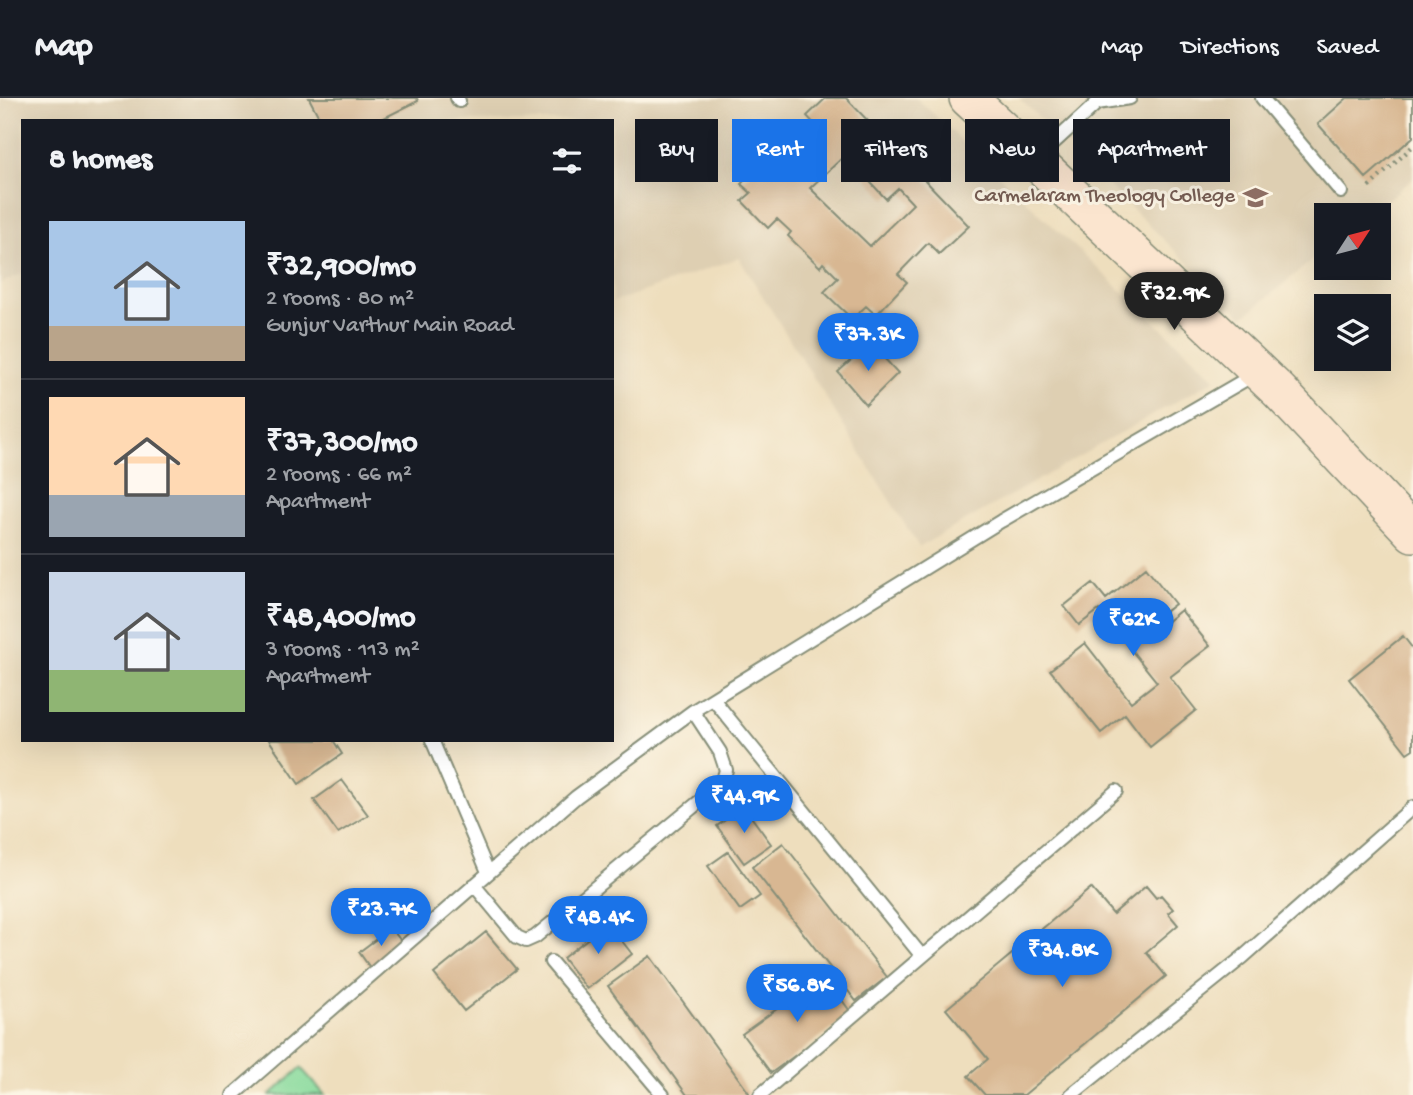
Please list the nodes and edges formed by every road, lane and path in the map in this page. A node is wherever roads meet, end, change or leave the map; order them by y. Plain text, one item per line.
1 (968, 98) edge
2 (1130, 98) edge
3 (1262, 98) edge
4 (1098, 101) edge
5 (991, 119) edge
6 (1059, 138) edge
7 (1413, 146) edge
8 (1058, 182) edge
9 (1369, 187) dead end
10 (1341, 192) dead end
11 (1258, 372) junction
12 (1413, 533) edge
13 (713, 699) junction
14 (693, 711) junction
15 (433, 742) edge
16 (1116, 791) dead end
17 (1413, 807) edge
18 (488, 872) junction
19 (474, 885) junction
20 (921, 955) junction
21 (551, 962) dead end
22 (233, 1095) edge
23 (663, 1095) edge
24 (760, 1095) edge
25 (1071, 1095) edge

1 - 5 main road
2 - 4 lane
3 - 10 lane
4 - 6 lane
7 - 9 path
8 - 11 main road
11 - 12 main road
11 - 13 lane
13 - 14 lane
13 - 20 lane
14 - 18 lane
14 - 19 lane
15 - 18 lane
16 - 20 lane
17 - 25 lane
18 - 19 lane
19 - 22 lane
20 - 24 lane
21 - 23 lane

